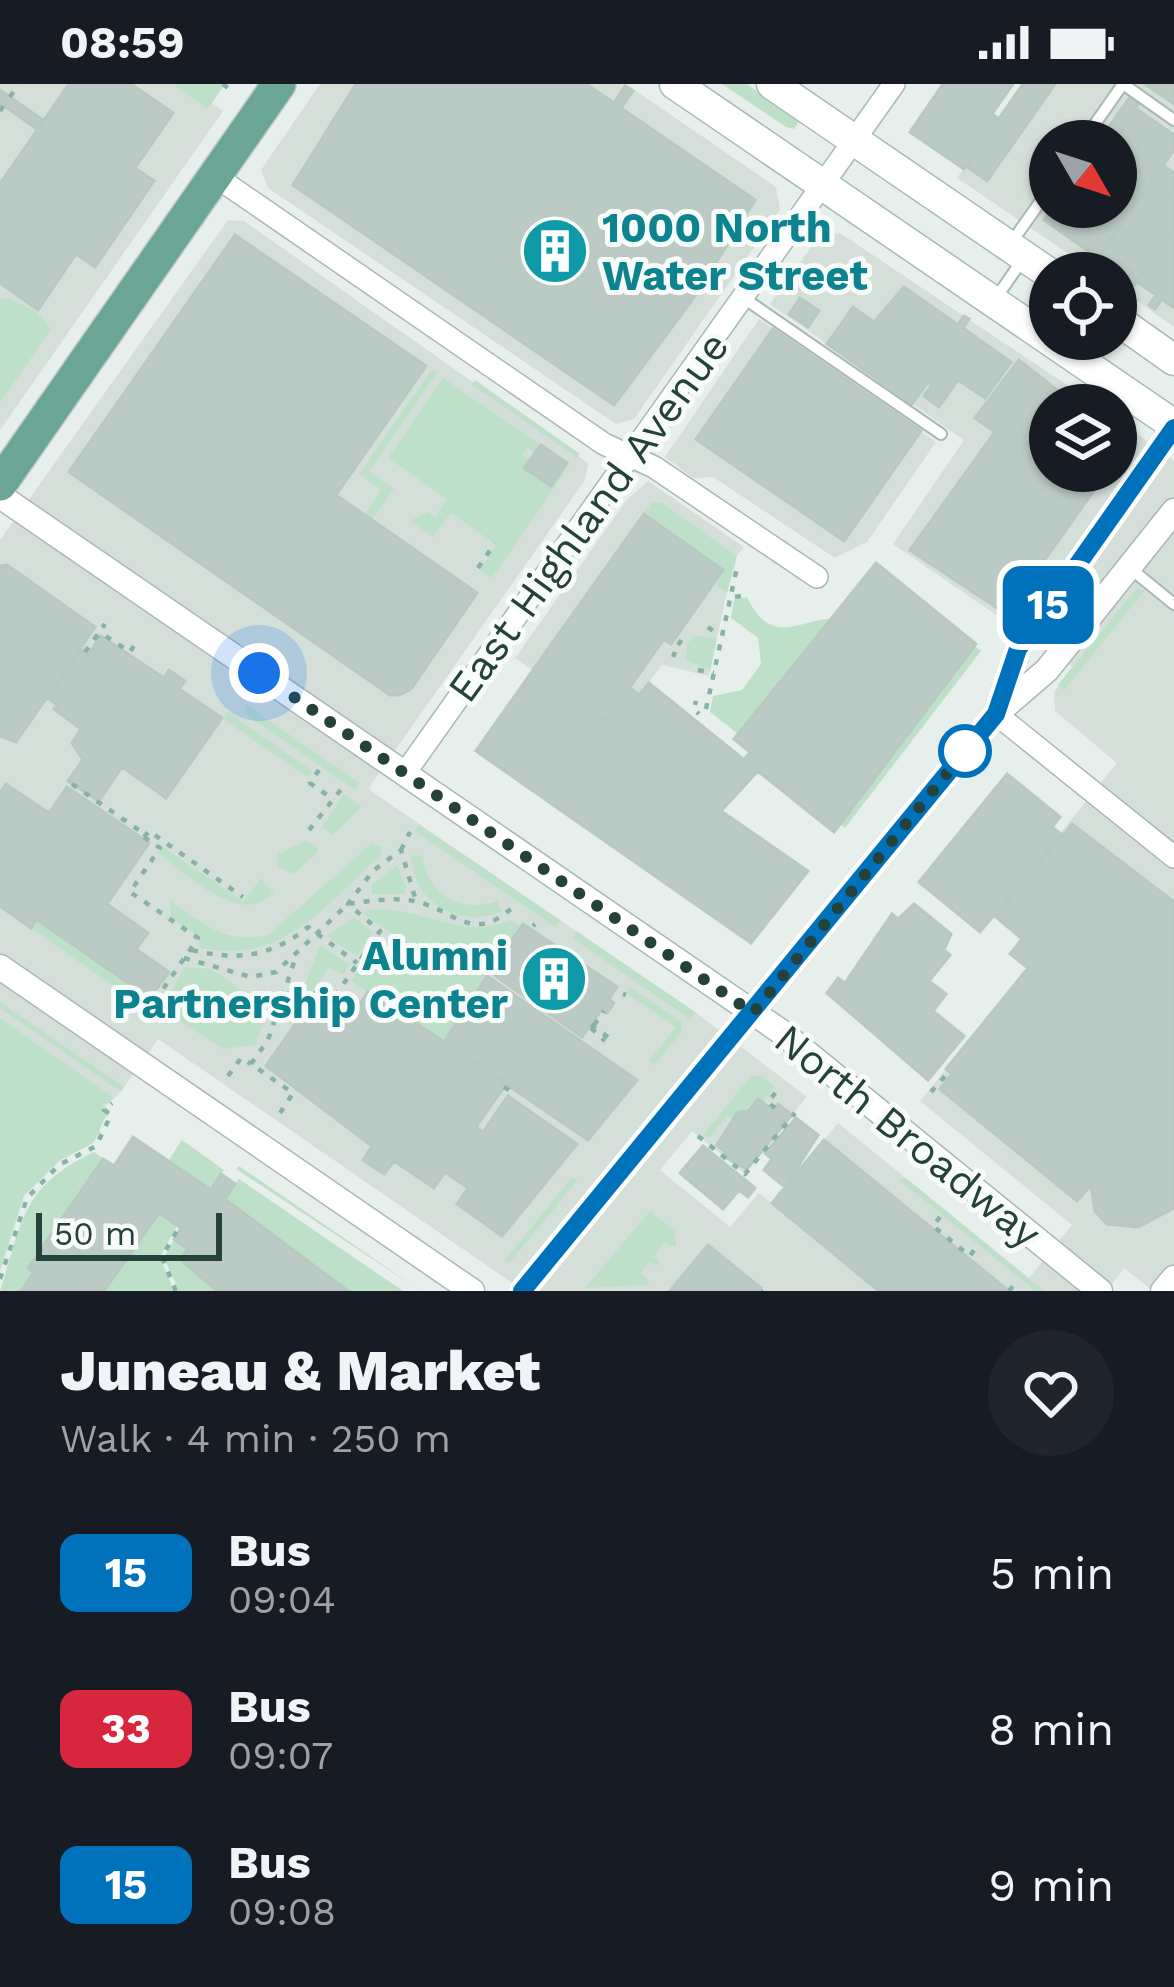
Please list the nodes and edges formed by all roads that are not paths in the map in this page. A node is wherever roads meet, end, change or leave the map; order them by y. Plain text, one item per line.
1 (280, 84) edge
2 (675, 84) edge
3 (772, 84) edge
4 (894, 84) edge
5 (1123, 84) edge
6 (1098, 120) edge
7 (1174, 120) edge
8 (855, 141) junction
9 (215, 176) junction
10 (824, 185) junction
11 (1038, 228) edge
12 (1028, 259) edge
13 (745, 299) junction
14 (994, 301) junction
15 (1137, 334) edge
16 (1174, 359) edge
17 (1174, 427) edge
18 (941, 434) dead end
19 (632, 457) junction
20 (0, 484) edge
21 (0, 496) edge
22 (1174, 511) edge
23 (1095, 540) junction
24 (1128, 567) junction
25 (817, 577) dead end
26 (1174, 604) edge
27 (996, 714) junction
28 (405, 773) junction
29 (1174, 857) edge
30 (0, 967) edge
31 (753, 1013) junction
32 (1174, 1278) edge
33 (472, 1291) edge
34 (522, 1291) edge
35 (1100, 1291) edge
36 (1163, 1291) edge

1 - 9 main road
2 - 10 main road
3 - 8 main road
4 - 8 street, East Highland Avenue
5 - 6 lane
5 - 7 lane
8 - 10 street, East Highland Avenue
8 - 12 main road
9 - 19 street
9 - 20 main road
10 - 13 street, East Highland Avenue
10 - 14 main road
11 - 12 lane
12 - 14 lane
13 - 18 lane
13 - 19 street, East Highland Avenue
14 - 17 main road
15 - 16 main road
17 - 23 street
19 - 25 street
19 - 28 street, East Highland Avenue
21 - 28 street, North Broadway
22 - 24 street
23 - 24 street
23 - 27 street
24 - 26 lane
24 - 27 street
27 - 29 street
27 - 31 street
28 - 31 street, North Broadway
30 - 33 street
31 - 34 street
31 - 35 street, North Broadway
32 - 36 street

